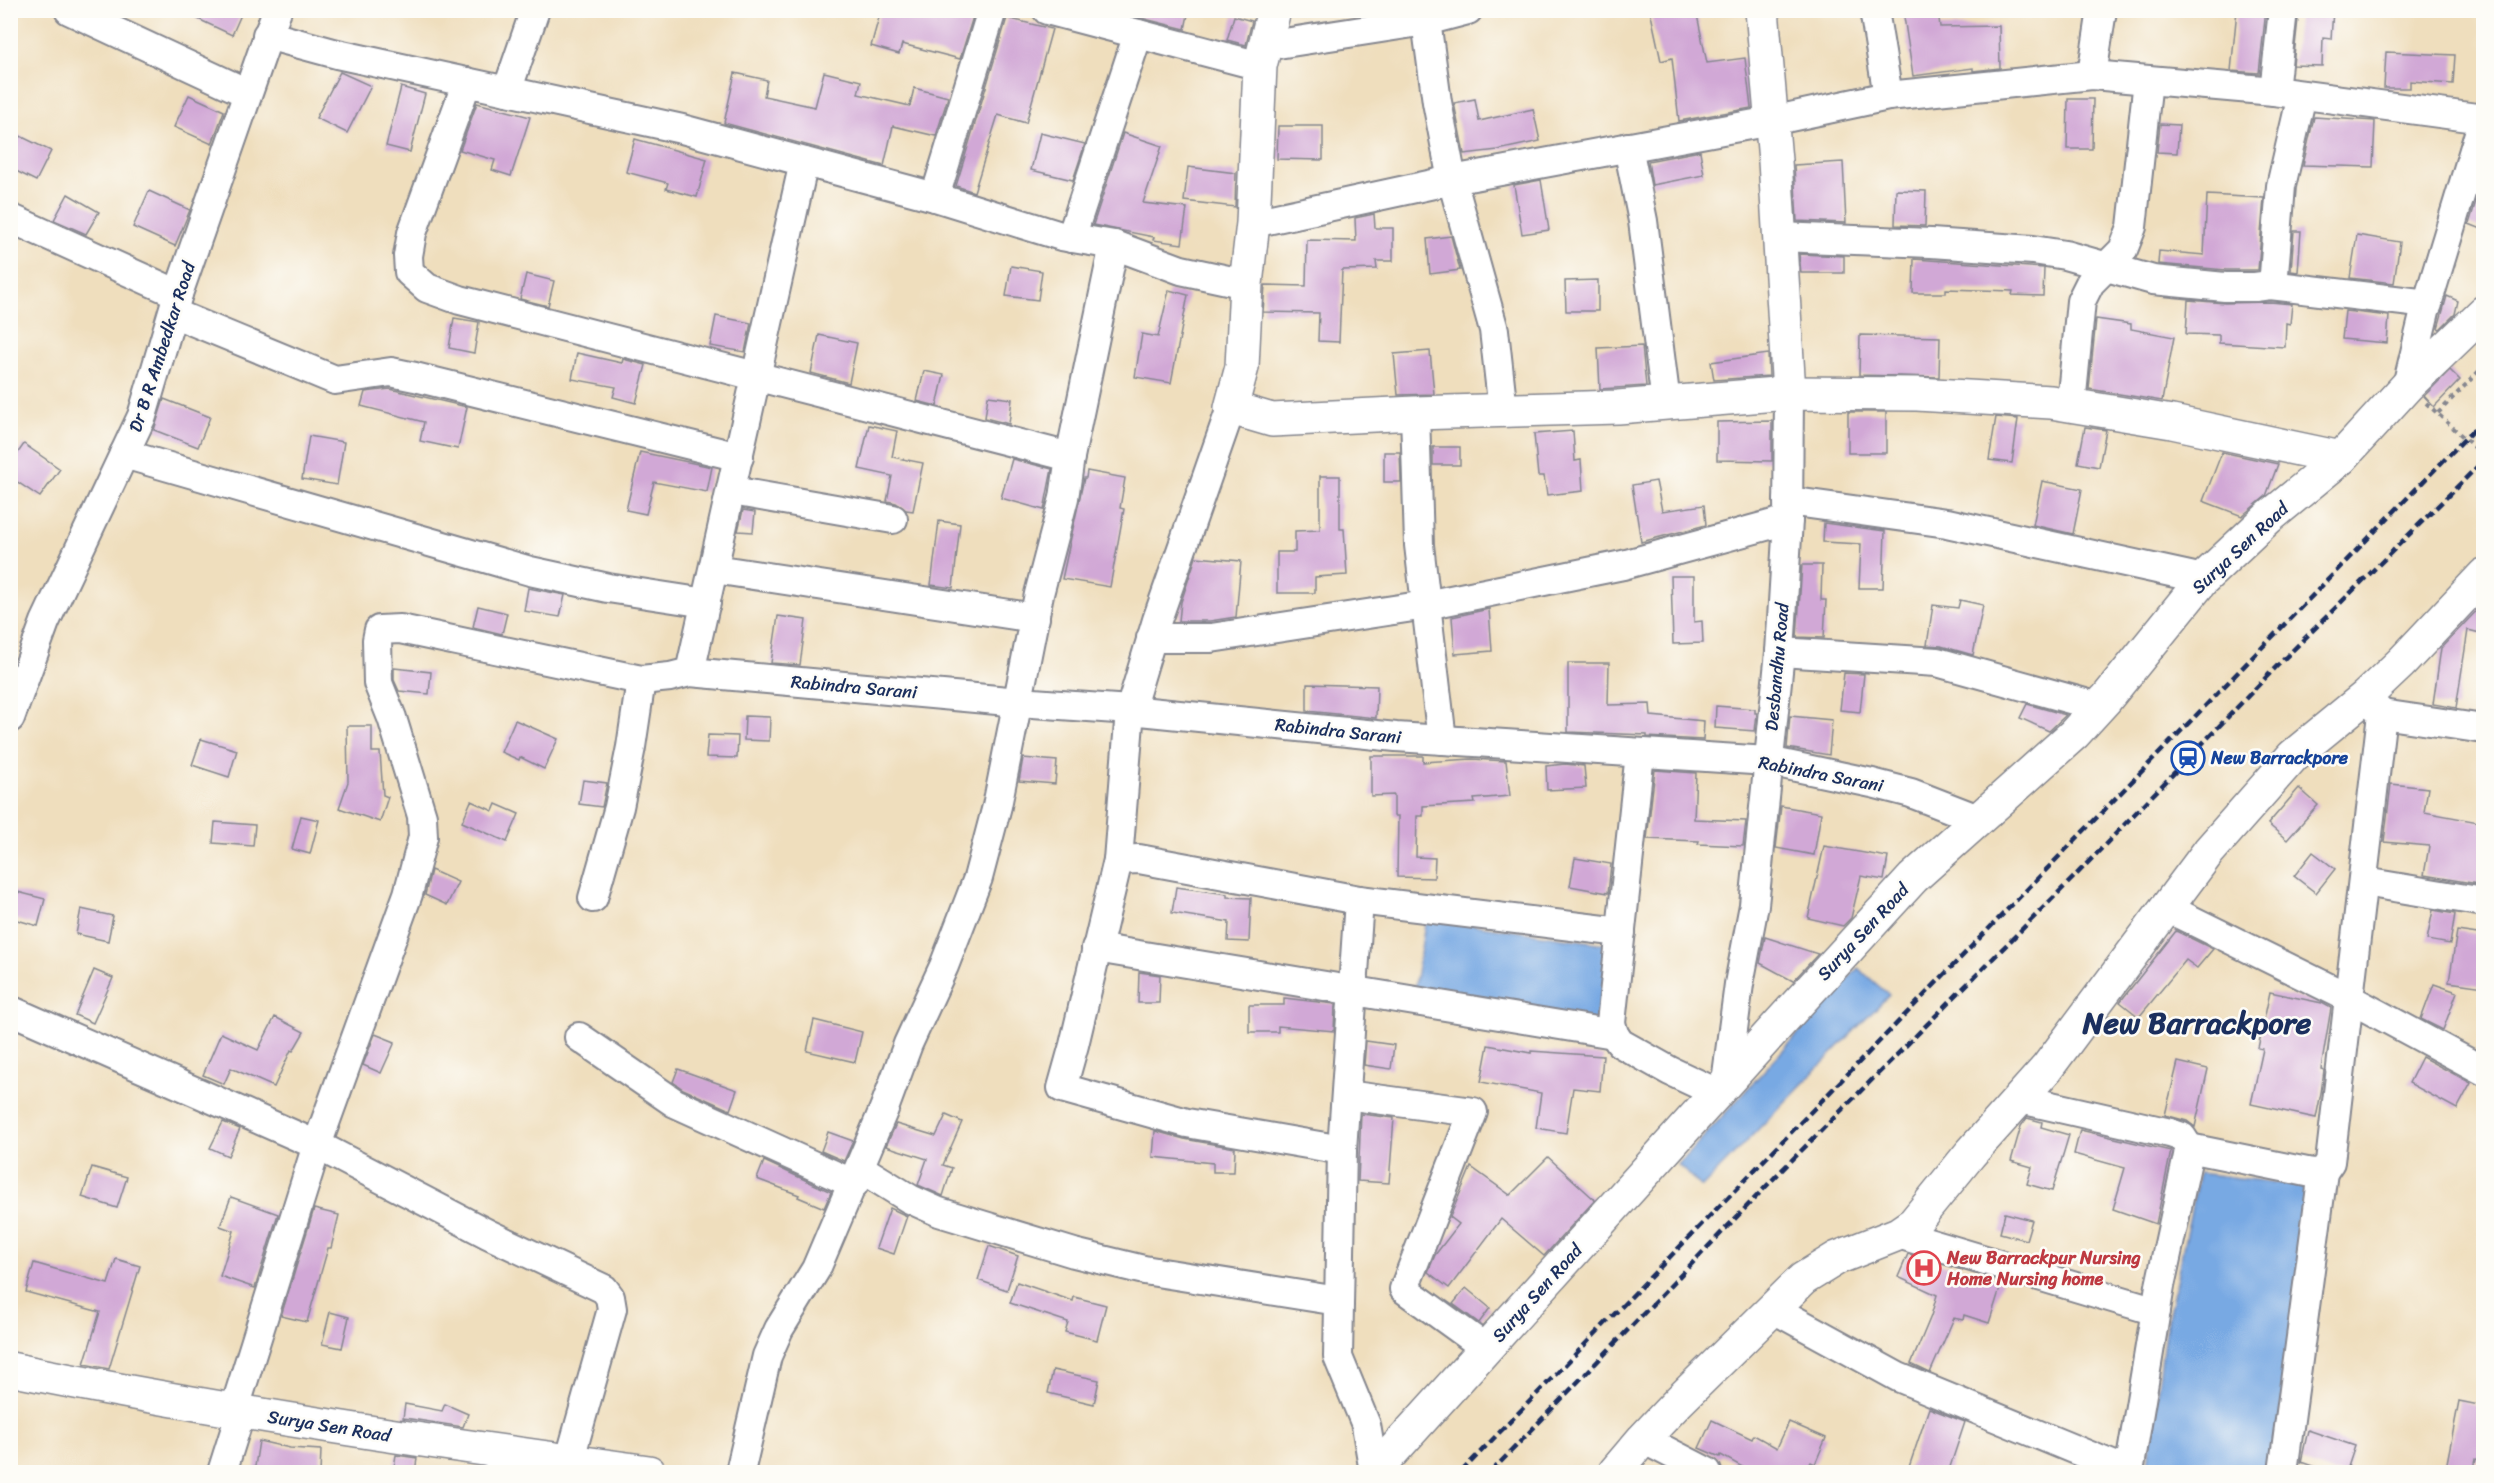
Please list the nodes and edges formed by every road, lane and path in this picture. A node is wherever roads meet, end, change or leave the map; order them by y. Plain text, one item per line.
1 (69, 10) edge
2 (535, 10) edge
3 (992, 10) edge
4 (1047, 10) edge
5 (1274, 10) edge
6 (1468, 10) edge
7 (1762, 10) edge
8 (1874, 10) edge
9 (2102, 10) edge
10 (2283, 10) edge
11 (1426, 21) junction
12 (272, 23) edge
13 (1138, 34) junction
14 (1262, 56) junction
15 (2092, 75) junction
16 (2148, 80) junction
17 (467, 82) junction
18 (507, 91) junction
19 (2274, 91) junction
20 (247, 93) junction
21 (2302, 94) junction
22 (1888, 96) junction
23 (2483, 118) edge
24 (1771, 121) junction
25 (1628, 147) junction
26 (804, 162) junction
27 (1452, 180) junction
28 (934, 197) junction
29 (10, 218) edge
30 (1253, 223) junction
31 (1779, 237) junction
32 (1071, 238) junction
33 (1114, 245) junction
34 (2107, 267) junction
35 (1246, 284) junction
36 (2270, 285) junction
37 (176, 304) junction
38 (2428, 304) junction
39 (2484, 312) edge
40 (2484, 366) edge
41 (757, 378) junction
42 (2408, 386) junction
43 (1789, 393) junction
44 (1666, 403) junction
45 (2071, 405) junction
46 (1231, 408) junction
47 (1503, 411) junction
48 (1415, 413) junction
49 (2438, 413) junction
50 (124, 454) junction
51 (2484, 456) edge
52 (739, 457) junction
53 (1070, 457) junction
54 (2341, 458) junction
55 (732, 491) junction
56 (1788, 510) junction
57 (893, 519) dead end
58 (714, 569) junction
59 (2484, 575) edge
60 (2203, 579) junction
61 (706, 603) junction
62 (1426, 605) junction
63 (1035, 618) junction
64 (1151, 638) junction
65 (1780, 652) junction
66 (690, 672) junction
67 (641, 680) junction
68 (1019, 702) junction
69 (2374, 705) junction
70 (2099, 706) junction
71 (1130, 710) junction
72 (10, 718) edge
73 (2484, 729) edge
74 (1442, 740) junction
75 (1640, 753) junction
76 (1768, 761) junction
77 (1978, 819) junction
78 (1118, 860) junction
79 (2364, 882) junction
80 (593, 898) dead end
81 (1359, 900) junction
82 (2484, 902) edge
83 (2165, 907) junction
84 (1621, 932) junction
85 (1096, 948) junction
86 (1353, 992) junction
87 (2348, 998) junction
88 (10, 1010) edge
89 (1614, 1034) junction
90 (579, 1037) dead end
91 (2484, 1071) edge
92 (1721, 1088) junction
93 (1346, 1095) junction
94 (2019, 1099) junction
95 (317, 1145) junction
96 (2189, 1148) junction
97 (1342, 1150) junction
98 (2323, 1172) junction
99 (857, 1176) junction
100 (1898, 1234) junction
101 (1338, 1301) junction
102 (1772, 1308) junction
103 (2156, 1311) junction
104 (1487, 1350) junction
105 (10, 1369) edge
106 (237, 1411) junction
107 (1642, 1439) junction
108 (569, 1461) junction
109 (1374, 1472) edge
110 (2129, 1472) edge
111 (222, 1473) edge
112 (649, 1473) edge
113 (740, 1473) edge
114 (1616, 1473) edge
115 (1707, 1473) edge
116 (2283, 1473) edge

1 - 20 street
2 - 18 street
3 - 28 street
4 - 13 street
5 - 14 street
6 - 11 street
7 - 24 street
8 - 22 street
9 - 15 street
10 - 19 street
11 - 14 street
11 - 27 street
12 - 17 street
12 - 20 street, Dr B R Ambedkar Road
13 - 14 street
13 - 32 street
14 - 30 street
15 - 16 street
15 - 22 street
16 - 19 street
16 - 34 street
17 - 18 street
17 - 41 street
18 - 26 street
19 - 21 street
20 - 37 street, Dr B R Ambedkar Road
21 - 23 street
21 - 36 street
22 - 24 street
23 - 38 street
24 - 25 street
24 - 31 street
25 - 27 street
25 - 44 street
26 - 28 street
26 - 41 street
27 - 30 street
27 - 47 street
28 - 32 street
29 - 37 street
30 - 35 street
31 - 34 street
31 - 43 street
32 - 33 street
33 - 35 street
33 - 53 street
34 - 36 street
34 - 45 street
35 - 46 street
36 - 38 street
37 - 50 street, Dr B R Ambedkar Road
37 - 52 street
38 - 42 street
39 - 42 street, Surya Sen Road
40 - 49 path
41 - 52 street
41 - 53 street
42 - 49 path
42 - 54 street, Surya Sen Road
43 - 44 street
43 - 45 street
43 - 56 street, Desbandhu Road
44 - 47 street
45 - 54 street
46 - 48 street
46 - 64 street
47 - 48 street
48 - 62 street
49 - 51 path
50 - 61 street
50 - 72 street, Dr B R Ambedkar Road
52 - 55 street
53 - 63 street
54 - 60 street, Surya Sen Road
55 - 57 street
55 - 58 street
56 - 60 street
56 - 62 street
56 - 65 street, Desbandhu Road
58 - 61 street
58 - 63 street
59 - 69 street
60 - 70 street, Surya Sen Road
61 - 66 street
62 - 64 street
62 - 74 street
63 - 68 street
64 - 71 street
65 - 70 street
65 - 76 street, Desbandhu Road
66 - 67 street, Rabindra Sarani
66 - 68 street, Rabindra Sarani
67 - 80 street
67 - 95 street, Rabindra Sarani
68 - 71 street, Rabindra Sarani
68 - 99 street
69 - 73 street
69 - 79 street
69 - 83 street
70 - 77 street, Surya Sen Road
71 - 74 street, Rabindra Sarani
71 - 78 street
74 - 75 street, Rabindra Sarani
75 - 76 street, Rabindra Sarani
75 - 84 street
76 - 77 street, Rabindra Sarani
76 - 92 street, Desbandhu Road
77 - 92 street, Surya Sen Road
78 - 81 street
78 - 85 street
79 - 82 street
79 - 87 street
81 - 84 street
81 - 86 street
83 - 87 street
83 - 94 street
84 - 89 street
85 - 86 street
85 - 97 street
86 - 89 street
86 - 93 street
87 - 91 street
87 - 98 street
88 - 95 street
89 - 92 street
90 - 99 street
92 - 104 street, Surya Sen Road
93 - 97 street
93 - 104 street
94 - 96 street
94 - 100 street
95 - 106 street
95 - 108 street
96 - 98 street
96 - 103 street
97 - 101 street
98 - 116 street
99 - 101 street
99 - 113 street
100 - 102 street
100 - 103 street
101 - 109 street
102 - 107 street
102 - 110 street
103 - 110 street
104 - 109 street, Surya Sen Road
105 - 106 street, Surya Sen Road
106 - 108 street, Surya Sen Road
106 - 111 street
107 - 114 street
107 - 115 street
108 - 112 street, Surya Sen Road

